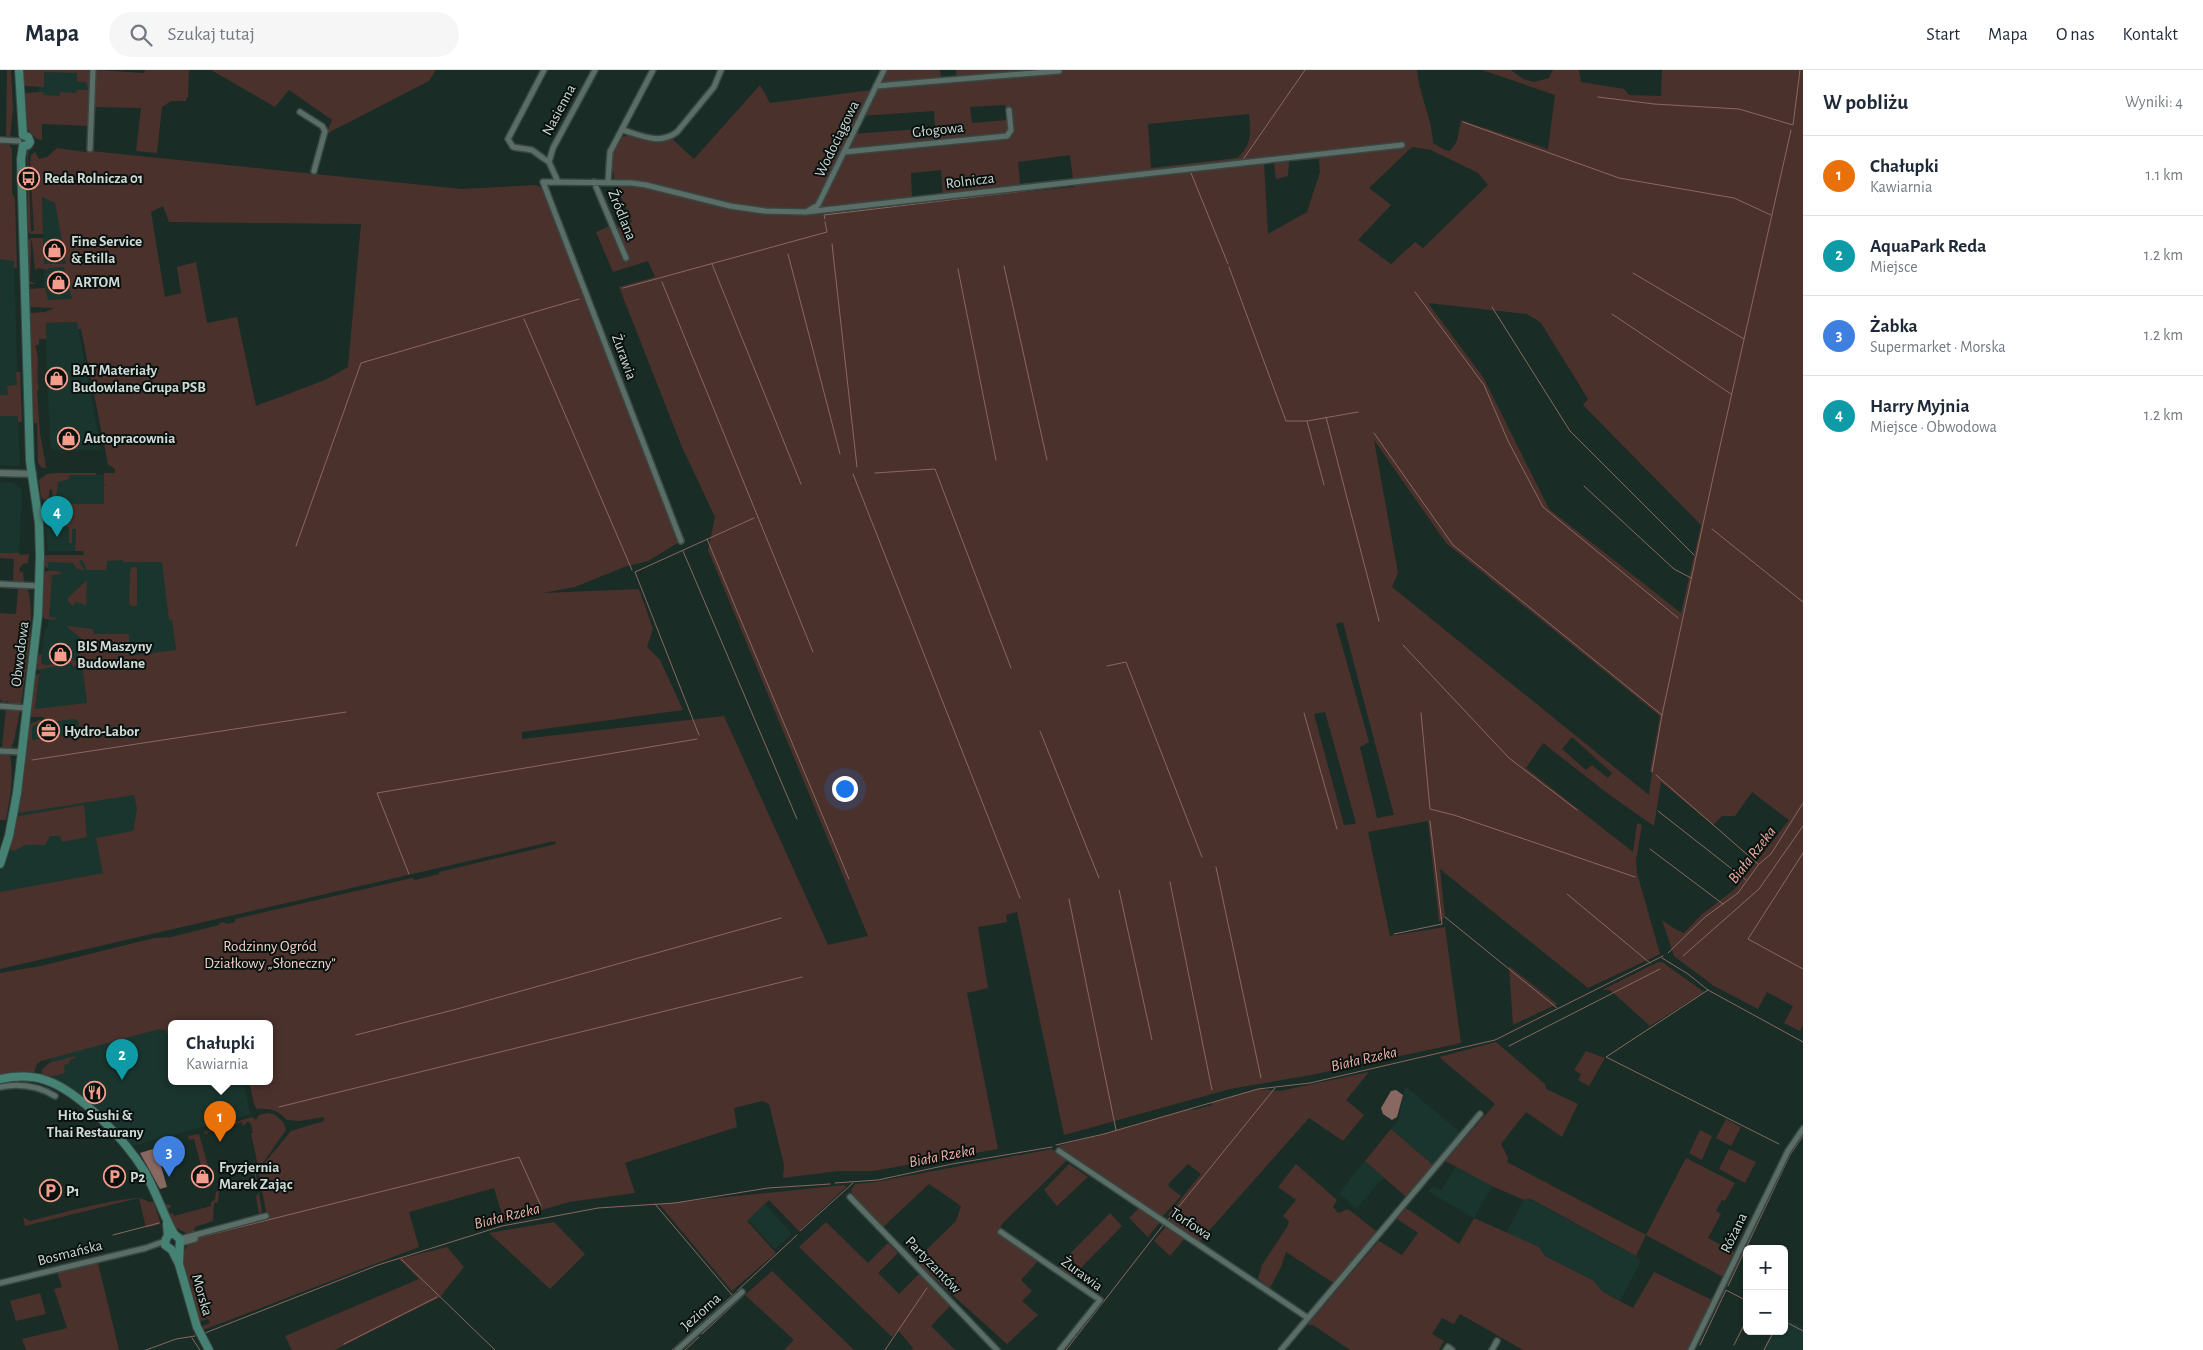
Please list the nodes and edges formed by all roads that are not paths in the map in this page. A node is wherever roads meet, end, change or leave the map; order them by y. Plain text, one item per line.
1 (19, 70) edge
2 (93, 70) edge
3 (544, 70) edge
4 (595, 70) edge
5 (653, 70) edge
6 (721, 70) edge
7 (884, 70) edge
8 (1059, 72) dead end
9 (876, 86) junction
10 (1009, 110) dead end
11 (300, 112) dead end
12 (623, 130) junction
13 (0, 140) edge
14 (22, 141) junction
15 (1402, 145) dead end
16 (90, 149) dead end
17 (844, 152) junction
18 (549, 162) junction
19 (314, 171) dead end
20 (543, 182) joint
21 (558, 182) junction
22 (594, 182) junction
23 (608, 182) junction
24 (806, 212) junction
25 (626, 258) dead end
26 (0, 473) edge
27 (33, 474) junction
28 (681, 541) dead end
29 (0, 584) edge
30 (39, 586) junction
31 (0, 706) edge
32 (27, 708) junction
33 (0, 751) edge
34 (21, 752) junction
35 (0, 864) edge
36 (0, 1079) edge
37 (0, 1087) edge
38 (55, 1096) dead end
39 (1480, 1114) dead end
40 (1803, 1129) edge
41 (1059, 1151) dead end
42 (850, 1197) dead end
43 (266, 1216) dead end
44 (1001, 1232) dead end
45 (173, 1242) junction
46 (0, 1283) edge
47 (742, 1292) dead end
48 (1308, 1318) junction
49 (1497, 1341) dead end
50 (209, 1350) edge
51 (677, 1350) edge
52 (997, 1350) edge
53 (1060, 1350) edge
54 (1281, 1350) edge
55 (1492, 1350) edge
56 (1691, 1350) edge

1 - 14 main road, Obwodowa
2 - 16 street
3 - 18 street, Nasienna
4 - 18 street, Nasienna
5 - 12 street
6 - 12 street
7 - 9 street, Wodociągowa
8 - 9 street
9 - 17 street, Wodociągowa
10 - 17 street, Głogowa
11 - 19 street
12 - 23 street
13 - 14 street
14 - 27 main road, Obwodowa
15 - 24 street, Rolnicza
17 - 24 street, Wodociągowa
18 - 21 street
20 - 21 street, Rolnicza
20 - 28 street, Żurawia
21 - 22 street, Rolnicza
22 - 23 street, Rolnicza
22 - 25 street, Źródlana
23 - 24 street, Rolnicza
26 - 27 street
27 - 30 main road, Obwodowa
29 - 30 street
30 - 32 main road, Obwodowa
31 - 32 street
32 - 34 main road, Obwodowa
33 - 34 street
34 - 35 main road, Obwodowa
36 - 45 main road, Morska
37 - 38 street
39 - 48 street
40 - 56 street, Różana
41 - 48 street, Torfowa
42 - 52 street, Partyzantów
43 - 45 street, Bosmańska
44 - 53 street, Żurawia
45 - 46 street, Bosmańska
45 - 50 main road, Morska
47 - 51 street, Jeziorna
48 - 54 street
49 - 55 street

